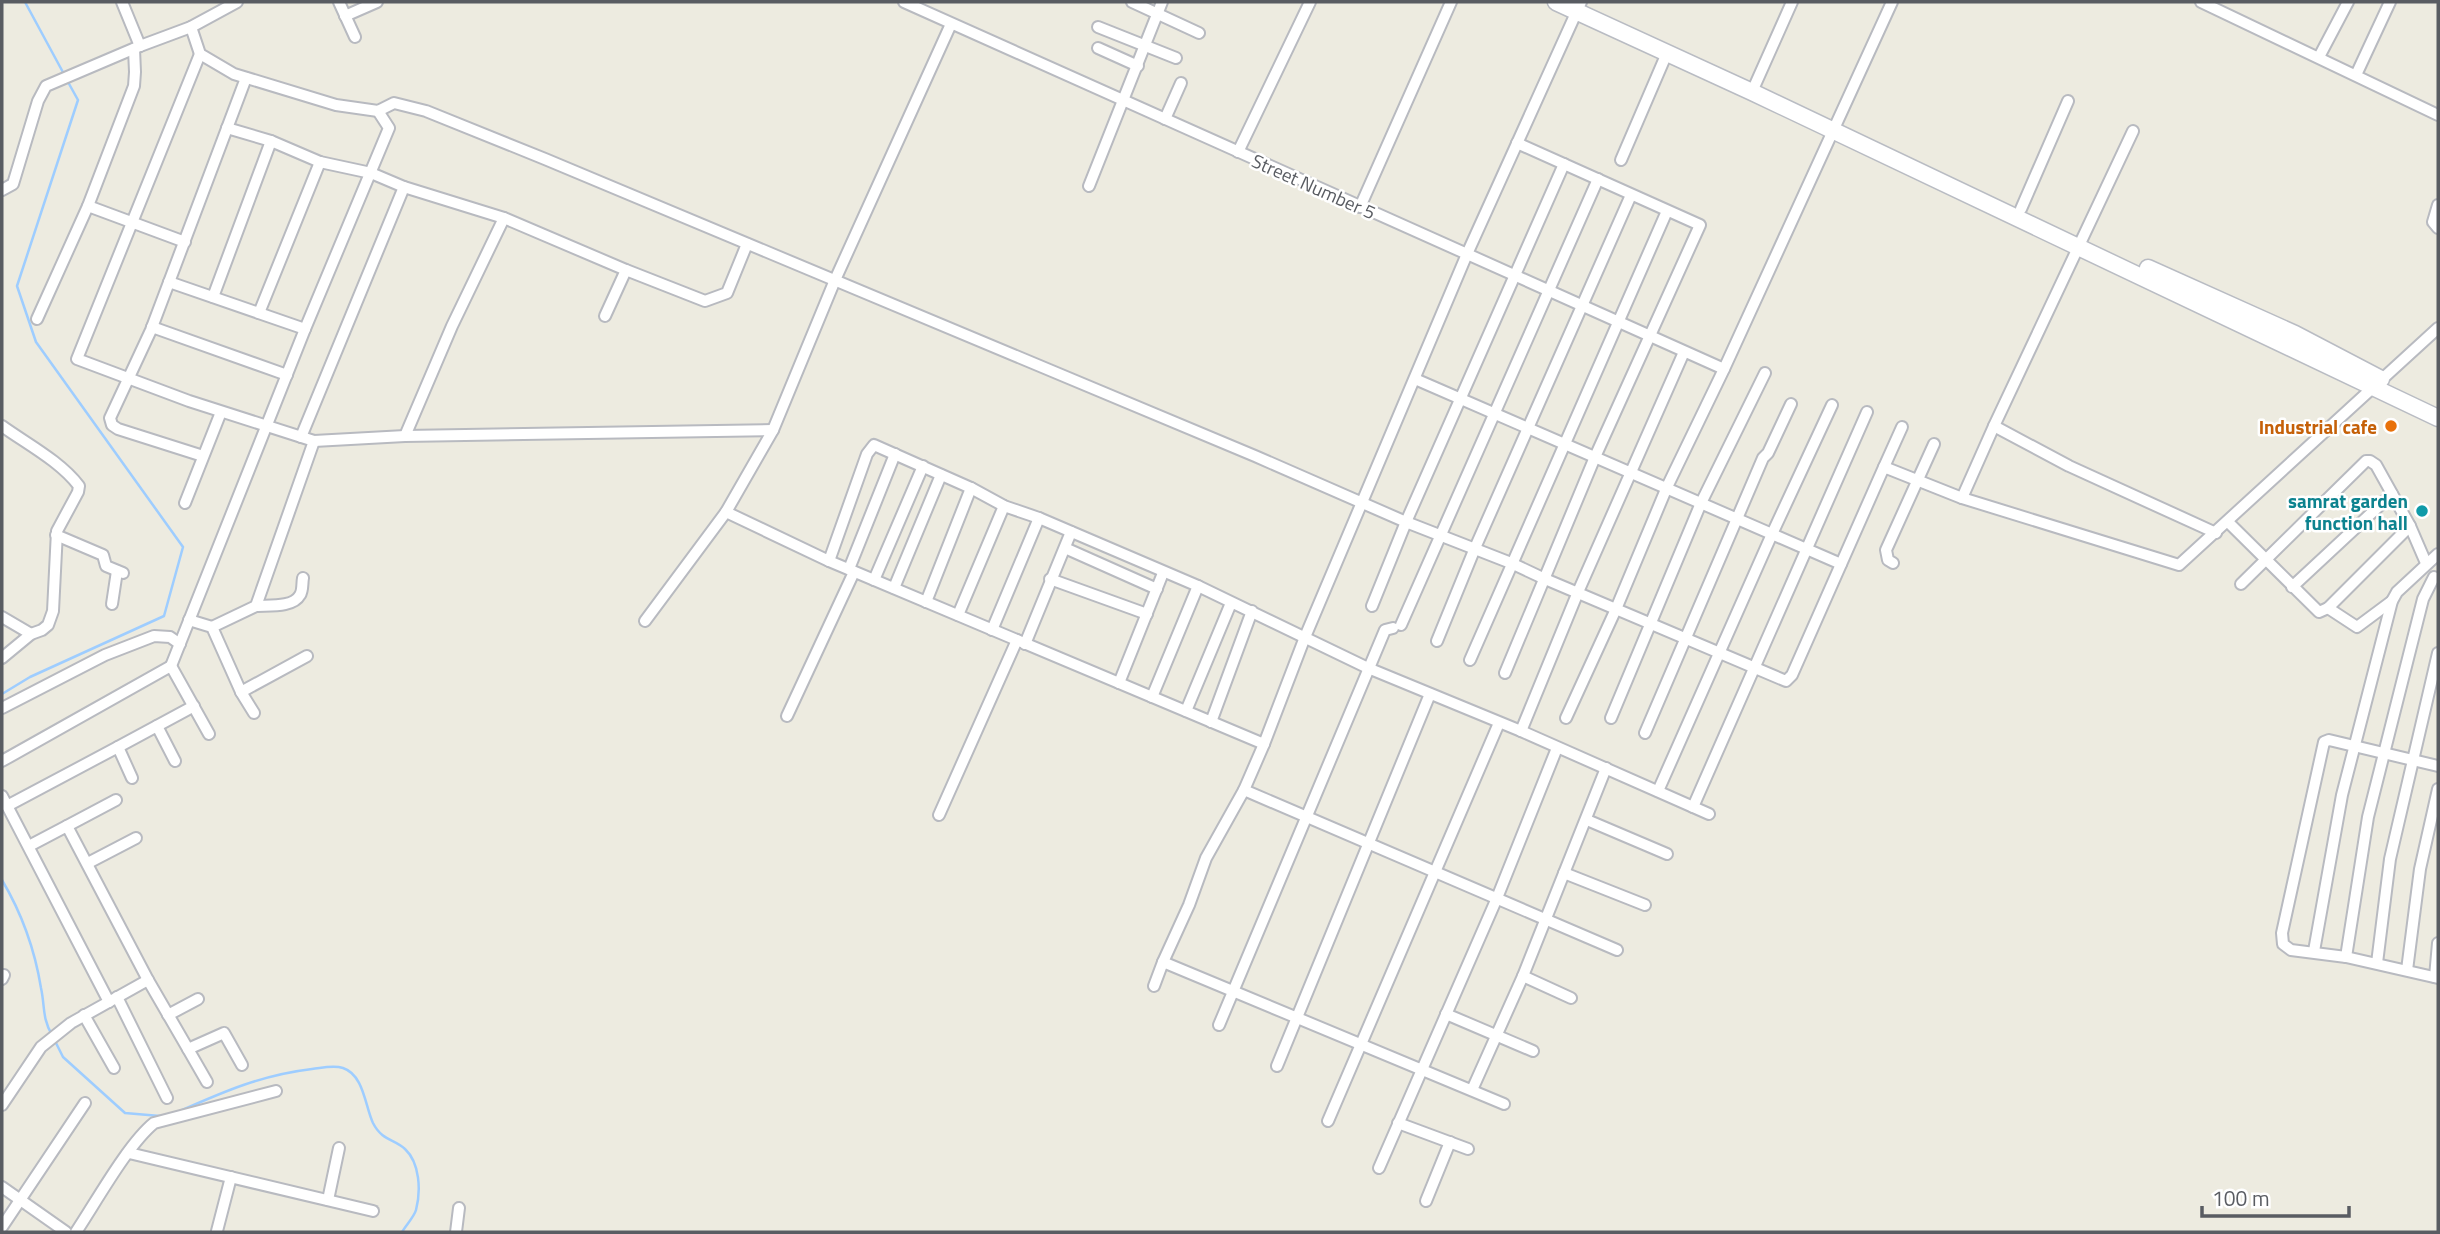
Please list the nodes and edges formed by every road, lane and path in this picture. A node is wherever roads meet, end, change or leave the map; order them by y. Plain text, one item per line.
1 (122, 2) edge
2 (237, 2) edge
3 (339, 2) edge
4 (377, 2) edge
5 (904, 2) edge
6 (1132, 2) edge
7 (1310, 2) edge
8 (1451, 2) edge
9 (1556, 2) edge
10 (1792, 2) edge
11 (1892, 2) edge
12 (2201, 2) edge
13 (2348, 2) edge
14 (2390, 2) edge
15 (1579, 4) edge
16 (1159, 7) edge
17 (345, 16) junction
18 (951, 24) junction
19 (191, 27) junction
20 (1098, 27) dead end
21 (1199, 33) dead end
22 (355, 37) dead end
23 (1145, 45) junction
24 (137, 47) junction
25 (1098, 48) dead end
26 (1667, 53) junction
27 (200, 54) junction
28 (2319, 57) junction
29 (1176, 58) dead end
30 (1138, 66) junction
31 (2356, 75) junction
32 (246, 78) junction
33 (1181, 83) dead end
34 (1755, 85) junction
35 (1125, 101) junction
36 (2067, 101) dead end
37 (378, 111) junction
38 (2438, 115) edge
39 (1165, 119) junction
40 (1834, 126) junction
41 (227, 128) junction
42 (2133, 131) dead end
43 (271, 141) junction
44 (1517, 143) junction
45 (1238, 152) junction
46 (1621, 160) dead end
47 (320, 162) junction
48 (1563, 164) junction
49 (371, 173) junction
50 (1598, 179) junction
51 (1089, 186) dead end
52 (404, 187) junction
53 (2, 190) edge
54 (1632, 195) junction
55 (2438, 205) edge
56 (88, 206) junction
57 (1360, 207) junction
58 (2021, 209) junction
59 (1667, 211) junction
60 (504, 218) junction
61 (132, 224) junction
62 (2438, 228) edge
63 (185, 242) junction
64 (2081, 243) junction
65 (747, 244) junction
66 (1467, 254) junction
67 (626, 270) junction
68 (1513, 275) junction
69 (835, 281) junction
70 (169, 282) junction
71 (1548, 292) junction
72 (214, 297) junction
73 (1582, 306) junction
74 (259, 313) junction
75 (605, 316) dead end
76 (37, 319) dead end
77 (1617, 322) junction
78 (152, 327) junction
79 (2438, 328) edge
80 (306, 329) junction
81 (1650, 336) junction
82 (1684, 352) junction
83 (1724, 369) junction
84 (1765, 373) dead end
85 (287, 375) junction
86 (127, 378) junction
87 (1415, 379) junction
88 (2377, 383) junction
89 (1460, 398) junction
90 (1791, 404) dead end
91 (1832, 405) dead end
92 (2438, 407) edge
93 (221, 412) junction
94 (1867, 412) dead end
95 (1495, 413) junction
96 (2438, 418) edge
97 (2, 426) edge
98 (1994, 426) junction
99 (266, 427) junction
100 (1902, 427) dead end
101 (1528, 428) junction
102 (772, 430) junction
103 (405, 436) junction
104 (300, 437) junction
105 (314, 441) junction
106 (1563, 443) junction
107 (1934, 444) dead end
108 (895, 454) junction
109 (203, 456) junction
110 (1595, 457) junction
111 (923, 466) junction
112 (1884, 467) junction
113 (1630, 472) junction
114 (941, 475) junction
115 (1918, 480) junction
116 (1667, 487) junction
117 (971, 488) junction
118 (2392, 494) junction
119 (1962, 498) junction
120 (185, 503) dead end
121 (1363, 503) junction
122 (1701, 503) junction
123 (1004, 506) junction
124 (726, 512) junction
125 (1039, 518) junction
126 (1738, 519) junction
127 (1406, 522) junction
128 (2228, 522) junction
129 (2410, 526) junction
130 (1071, 532) junction
131 (2216, 533) junction
132 (1442, 534) junction
133 (1772, 534) junction
134 (57, 535) junction
135 (1065, 548) junction
136 (1475, 548) junction
137 (1808, 549) junction
138 (2438, 554) edge
139 (829, 561) junction
140 (2266, 561) junction
141 (1511, 563) junction
142 (1842, 564) junction
143 (1893, 564) dead end
144 (2426, 564) junction
145 (852, 570) junction
146 (1163, 573) junction
147 (303, 578) dead end
148 (2434, 578) dead end
149 (1051, 579) junction
150 (1545, 579) junction
151 (874, 580) junction
152 (2241, 584) dead end
153 (1198, 586) junction
154 (2292, 587) junction
155 (894, 588) junction
156 (1157, 589) junction
157 (1578, 592) junction
158 (2392, 601) junction
159 (926, 602) junction
160 (1231, 603) junction
161 (112, 604) dead end
162 (256, 606) junction
163 (1372, 606) dead end
164 (1616, 608) junction
165 (2328, 608) junction
166 (1252, 611) junction
167 (1147, 614) junction
168 (958, 615) junction
169 (2, 619) edge
170 (189, 620) junction
171 (645, 621) dead end
172 (1651, 624) junction
173 (212, 627) junction
174 (992, 630) junction
175 (31, 634) junction
176 (1305, 637) junction
177 (1684, 639) junction
178 (1437, 641) dead end
179 (1021, 642) junction
180 (180, 645) junction
181 (1719, 653) junction
182 (2438, 653) edge
183 (307, 656) dead end
184 (2, 658) edge
185 (1470, 660) dead end
186 (171, 666) junction
187 (1368, 668) junction
188 (1756, 669) junction
189 (1505, 673) dead end
190 (1119, 683) junction
191 (241, 692) junction
192 (1430, 694) junction
193 (1153, 697) junction
194 (194, 706) junction
195 (2, 708) edge
196 (1186, 711) junction
197 (254, 713) dead end
198 (787, 716) dead end
199 (1566, 718) dead end
200 (1611, 718) dead end
201 (1211, 722) junction
202 (1499, 723) junction
203 (157, 726) junction
204 (1521, 730) junction
205 (1645, 733) dead end
206 (209, 734) dead end
207 (1264, 744) junction
208 (2356, 746) junction
209 (118, 747) junction
210 (1558, 748) junction
211 (2384, 753) junction
212 (2, 761) edge
213 (175, 761) dead end
214 (2412, 761) junction
215 (2438, 766) edge
216 (1606, 768) junction
217 (132, 778) dead end
218 (2438, 789) edge
219 (1244, 790) junction
220 (1658, 791) junction
221 (116, 800) dead end
222 (4, 801) edge
223 (1693, 807) junction
224 (1709, 814) dead end
225 (939, 815) dead end
226 (1306, 817) junction
227 (1587, 820) junction
228 (68, 826) junction
229 (136, 838) dead end
230 (1370, 844) junction
231 (29, 846) junction
232 (1667, 854) dead end
233 (88, 863) junction
234 (1435, 872) junction
235 (1564, 873) junction
236 (1496, 898) junction
237 (1645, 905) dead end
238 (1545, 919) junction
239 (2438, 943) edge
240 (1617, 950) dead end
241 (2314, 951) junction
242 (2346, 957) junction
243 (1163, 962) junction
244 (2377, 964) junction
245 (2407, 970) junction
246 (1523, 976) junction
247 (2437, 977) edge
248 (148, 980) junction
249 (1154, 986) dead end
250 (1232, 992) junction
251 (1571, 998) dead end
252 (113, 999) junction
253 (198, 999) dead end
254 (1446, 1014) junction
255 (84, 1015) junction
256 (168, 1015) junction
257 (1296, 1018) junction
258 (1219, 1025) dead end
259 (1497, 1036) junction
260 (1362, 1043) junction
261 (188, 1049) junction
262 (1533, 1051) dead end
263 (242, 1065) dead end
264 (1277, 1066) dead end
265 (114, 1068) dead end
266 (1422, 1069) junction
267 (207, 1082) dead end
268 (1472, 1090) junction
269 (276, 1091) dead end
270 (167, 1098) dead end
271 (85, 1103) dead end
272 (1504, 1104) dead end
273 (2, 1105) edge
274 (1328, 1121) dead end
275 (1398, 1123) junction
276 (1450, 1142) junction
277 (339, 1148) dead end
278 (1468, 1149) dead end
279 (129, 1153) junction
280 (1379, 1168) dead end
281 (231, 1177) junction
282 (2, 1187) edge
283 (21, 1200) junction
284 (328, 1200) junction
285 (1426, 1201) dead end
286 (459, 1208) dead end
287 (373, 1211) dead end
288 (2, 1227) edge
289 (217, 1231) edge
290 (66, 1232) edge
291 (76, 1232) edge
292 (456, 1232) edge

1 - 24 street
2 - 19 street
3 - 17 street
4 - 17 street
5 - 18 street, Street Number 5
6 - 16 street
7 - 45 street
8 - 57 street
9 - 15 street
10 - 34 street
11 - 40 street
12 - 28 street
13 - 28 street
14 - 31 street
15 - 26 street
15 - 34 street
15 - 44 street
16 - 21 street
16 - 23 street
17 - 22 street
18 - 35 street, Street Number 5
18 - 69 street
19 - 24 street
19 - 27 street
20 - 23 street
23 - 29 street
23 - 30 street
24 - 53 street
24 - 56 street
25 - 30 street
26 - 40 street
26 - 46 street
27 - 32 street
27 - 61 street
28 - 31 street
30 - 35 street
31 - 38 street
32 - 37 street
32 - 41 street
33 - 39 street
34 - 40 street
35 - 39 street, Street Number 5
35 - 51 street
36 - 58 street
37 - 49 street
37 - 65 street
39 - 45 street, Street Number 5
40 - 58 street
40 - 64 street
40 - 83 street
41 - 43 street
41 - 63 street
42 - 64 street
43 - 47 street
43 - 72 street
44 - 48 street
44 - 66 street
45 - 57 street, Street Number 5
47 - 49 street
47 - 74 street
48 - 50 street
48 - 68 street
49 - 52 street
49 - 80 street
50 - 54 street
50 - 71 street
52 - 60 street
52 - 104 street
54 - 59 street
54 - 73 street
55 - 62 street
56 - 61 street
56 - 76 street
57 - 66 street, Street Number 5
58 - 64 street
59 - 77 street
59 - 81 street
60 - 67 street
60 - 103 street
61 - 63 street
61 - 86 street
63 - 70 street
64 - 88 street
64 - 98 street
65 - 67 street
65 - 69 street
66 - 68 street, Street Number 5
66 - 87 street
67 - 75 street
68 - 71 street, Street Number 5
68 - 89 street
69 - 102 street
69 - 121 street
70 - 72 street
70 - 78 street
71 - 73 street, Street Number 5
71 - 95 street
72 - 74 street
73 - 77 street, Street Number 5
73 - 101 street
74 - 80 street
77 - 81 street, Street Number 5
77 - 106 street
78 - 85 street
78 - 86 street
79 - 88 street
80 - 85 street
81 - 82 street, Street Number 5
81 - 110 street
82 - 83 street, Street Number 5
82 - 113 street
83 - 116 street
84 - 122 street
85 - 99 street
86 - 93 street
86 - 109 street
87 - 89 street
87 - 121 street
88 - 92 street
88 - 96 street
88 - 128 street
89 - 95 street
89 - 127 street
90 - 126 street
91 - 133 street
93 - 99 street
93 - 109 street
94 - 137 street
95 - 101 street
95 - 132 street
97 - 134 street
98 - 119 street
98 - 131 street
99 - 104 street
99 - 170 street
100 - 112 street
101 - 106 street
101 - 136 street
102 - 103 street
102 - 124 street
103 - 105 street
104 - 105 street
105 - 162 street
106 - 110 street
106 - 141 street
107 - 115 street
108 - 111 street
108 - 139 street
108 - 145 street
109 - 120 street
110 - 113 street
110 - 150 street
111 - 114 street
111 - 151 street
112 - 115 street
112 - 142 street
113 - 116 street
113 - 157 street
114 - 117 street
114 - 155 street
115 - 119 street
115 - 143 street
116 - 122 street
116 - 164 street
117 - 123 street
117 - 159 street
118 - 129 street
118 - 140 street
118 - 154 street
119 - 131 street
121 - 127 street
121 - 176 street
122 - 126 street
122 - 172 street
123 - 125 street
123 - 168 street
124 - 139 street
124 - 171 street
125 - 130 street
125 - 174 street
126 - 133 street
126 - 177 street
127 - 132 street
127 - 163 street
128 - 131 street
128 - 140 street
129 - 144 street
129 - 165 street
130 - 135 street
130 - 146 street
132 - 136 street
132 - 187 street
133 - 137 street
133 - 181 street
134 - 161 street
134 - 175 street
135 - 149 street
135 - 156 street
136 - 141 street
136 - 178 street
137 - 142 street
137 - 188 street
138 - 144 street
139 - 145 street
140 - 152 street
140 - 154 street
141 - 150 street
141 - 185 street
142 - 188 street
144 - 158 street
145 - 151 street
145 - 198 street
146 - 153 street
146 - 156 street
147 - 162 street
148 - 211 street
149 - 167 street
149 - 179 street
150 - 157 street
150 - 189 street
151 - 155 street
153 - 160 street
153 - 193 street
154 - 165 street
155 - 159 street
156 - 167 street
157 - 164 street
157 - 204 street
158 - 165 street
158 - 208 street
159 - 168 street
160 - 166 street
160 - 196 street
162 - 173 street
164 - 172 street
164 - 199 street
166 - 176 street
166 - 201 street
167 - 190 street
168 - 174 street
169 - 175 street
170 - 173 street
170 - 180 street
172 - 177 street
172 - 200 street
173 - 191 street
174 - 179 street
175 - 184 street
176 - 187 street
176 - 207 street
177 - 181 street
177 - 205 street
179 - 190 street
179 - 225 street
180 - 186 street
180 - 195 street
181 - 188 street
181 - 220 street
182 - 214 street
183 - 191 street
186 - 194 street
186 - 212 street
187 - 192 street
187 - 226 street
188 - 223 street
190 - 193 street
191 - 197 street
192 - 202 street
192 - 230 street
193 - 196 street
194 - 203 street
194 - 206 street
196 - 201 street
201 - 207 street
202 - 204 street
202 - 234 street
203 - 209 street
203 - 213 street
204 - 210 street
207 - 219 street
208 - 211 street
208 - 241 street
208 - 241 street
209 - 217 street
209 - 222 street
210 - 216 street
210 - 236 street
211 - 214 street
211 - 242 street
214 - 215 street
214 - 244 street
216 - 220 street
216 - 227 street
218 - 245 street
219 - 226 street
219 - 243 street
220 - 223 street
221 - 228 street
222 - 231 street
223 - 224 street
226 - 230 street
226 - 250 street
227 - 232 street
227 - 235 street
228 - 231 street
228 - 233 street
229 - 233 street
230 - 234 street
230 - 257 street
231 - 252 street
233 - 248 street
234 - 236 street
234 - 260 street
235 - 237 street
235 - 238 street
236 - 238 street
236 - 254 street
238 - 240 street
238 - 246 street
239 - 247 street
241 - 242 street
242 - 244 street
243 - 249 street
243 - 250 street
244 - 245 street
245 - 247 street
246 - 251 street
246 - 259 street
248 - 252 street
248 - 256 street
250 - 257 street
250 - 258 street
252 - 255 street
252 - 270 street
253 - 256 street
254 - 259 street
254 - 266 street
255 - 265 street
255 - 273 street
256 - 261 street
257 - 260 street
257 - 264 street
259 - 262 street
259 - 268 street
260 - 266 street
260 - 274 street
261 - 263 street
261 - 267 street
266 - 268 street
266 - 275 street
268 - 272 street
269 - 279 street
271 - 283 street
275 - 276 street
275 - 280 street
276 - 278 street
276 - 285 street
277 - 284 street
279 - 281 street
279 - 291 street
281 - 284 street
281 - 289 street
282 - 283 street
283 - 288 street
283 - 290 street
284 - 287 street
286 - 292 street

